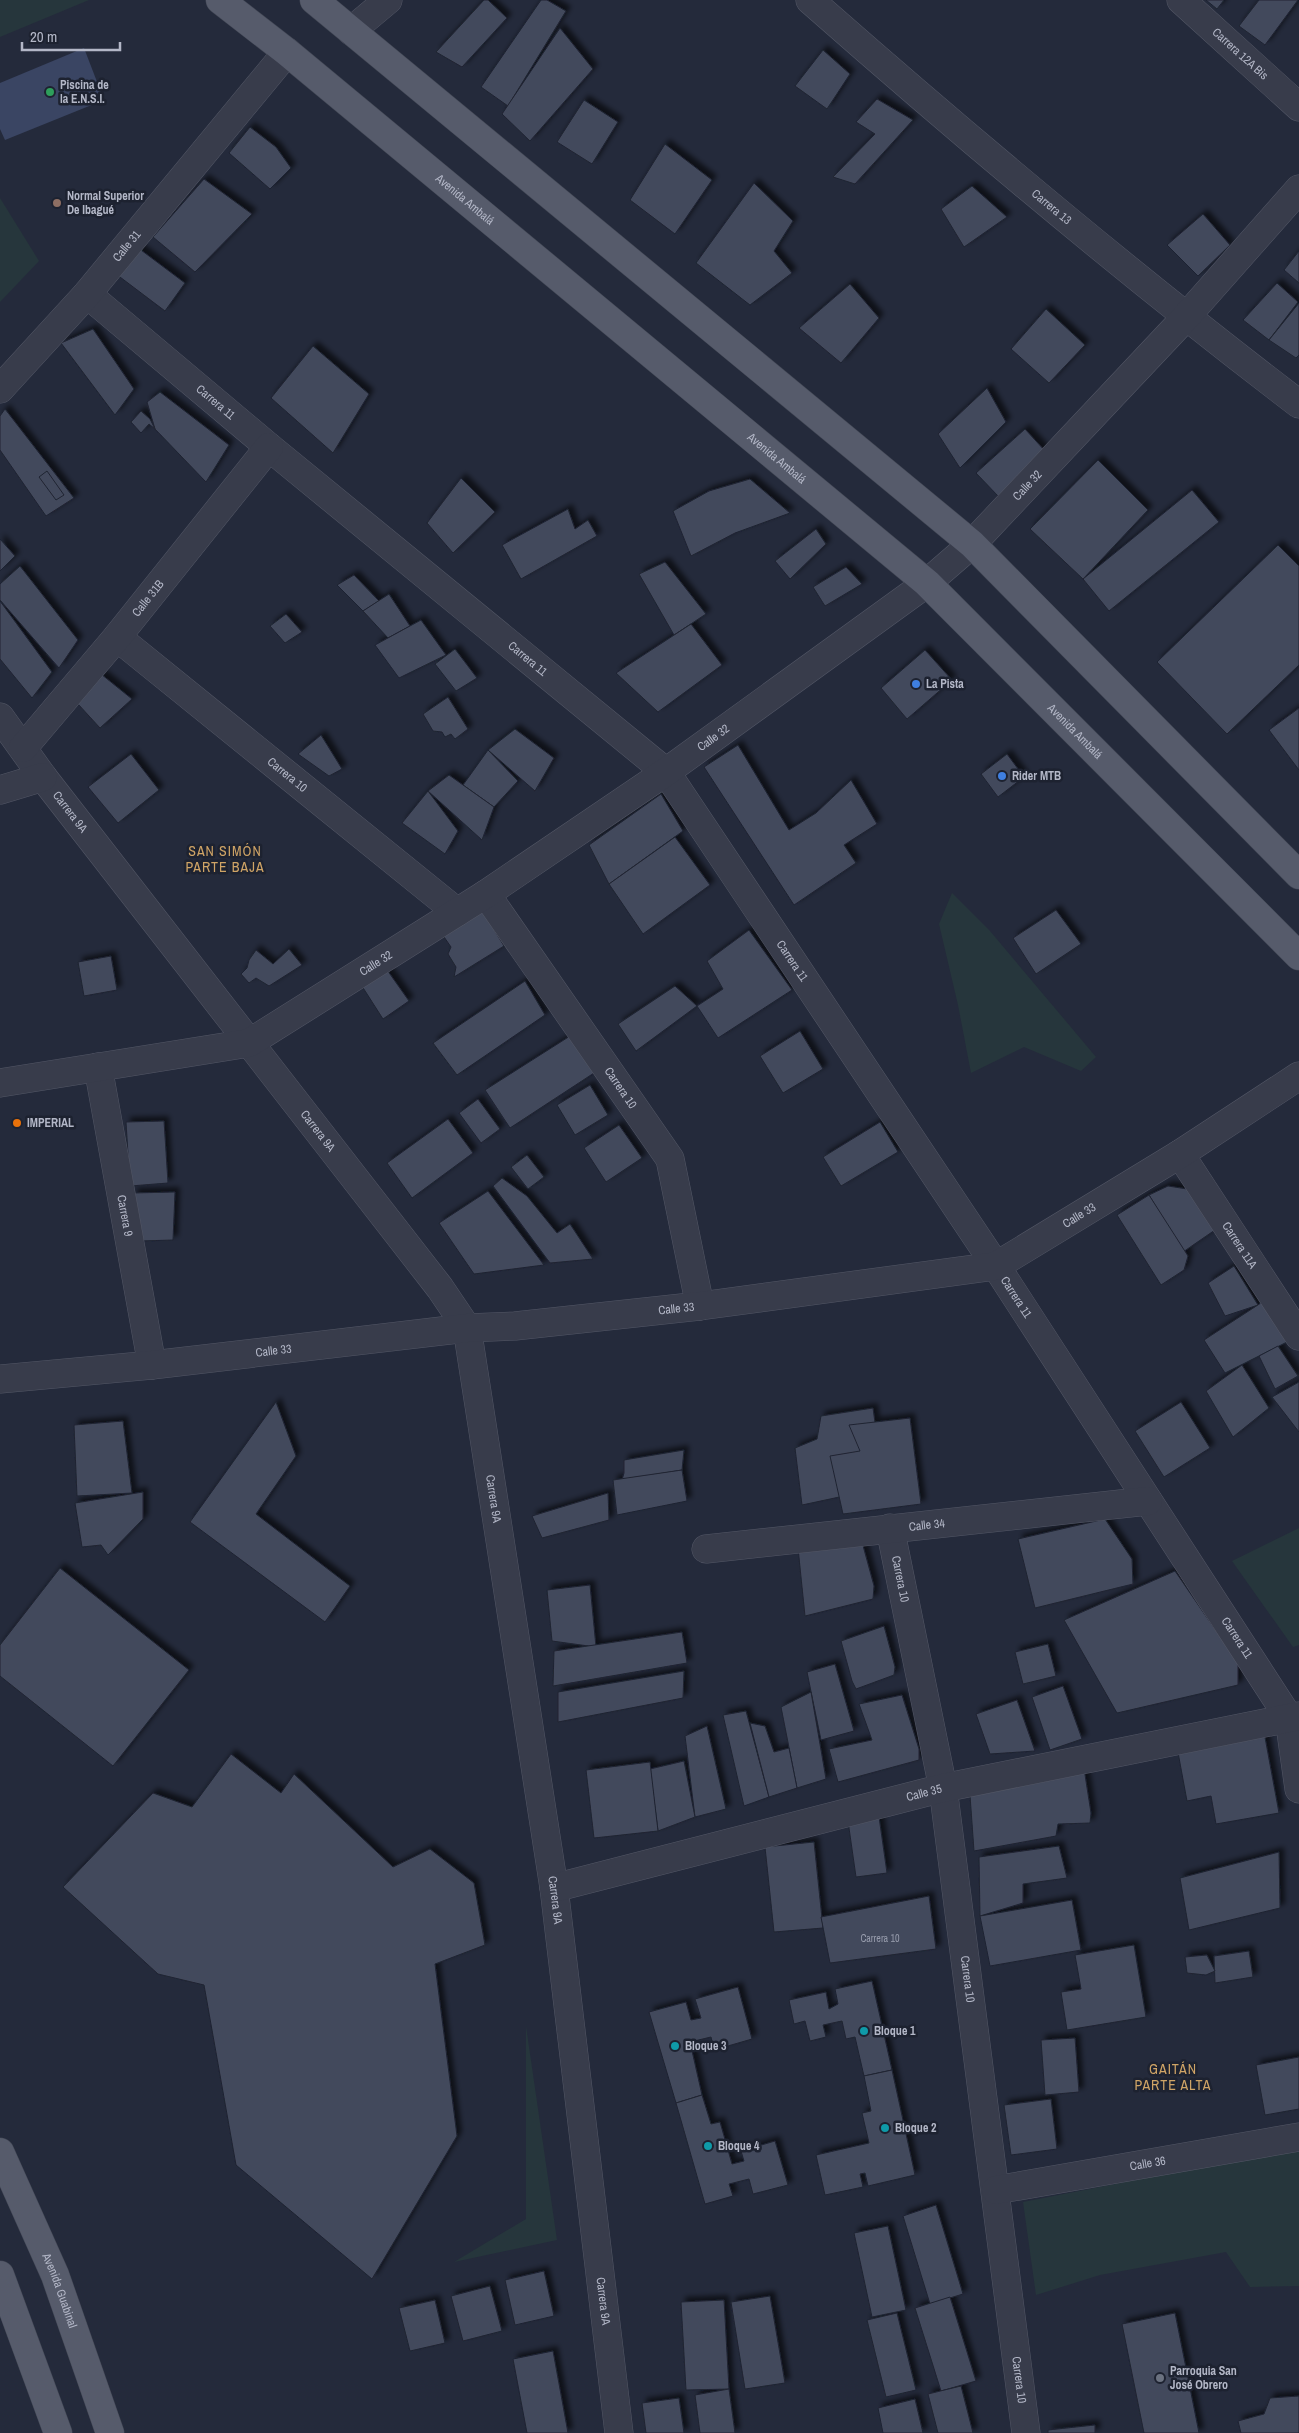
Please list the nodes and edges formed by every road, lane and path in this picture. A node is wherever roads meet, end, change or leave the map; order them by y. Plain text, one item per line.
1 (220, 0) edge
2 (314, 0) edge
3 (388, 0) edge
4 (810, 0) edge
5 (1181, 0) edge
6 (351, 31) junction
7 (287, 52) junction
8 (1299, 107) edge
9 (1299, 189) edge
10 (87, 294) junction
11 (1185, 318) junction
12 (0, 389) edge
13 (1299, 404) edge
14 (269, 447) junction
15 (972, 544) junction
16 (927, 583) junction
17 (117, 637) junction
18 (0, 717) edge
19 (23, 748) junction
20 (666, 772) junction
21 (43, 777) junction
22 (0, 790) edge
23 (1299, 874) edge
24 (486, 894) junction
25 (457, 912) junction
26 (1299, 956) edge
27 (249, 1043) junction
28 (98, 1067) junction
29 (1299, 1076) edge
30 (0, 1082) edge
31 (1180, 1154) junction
32 (996, 1266) junction
33 (700, 1306) junction
34 (467, 1328) junction
35 (1299, 1336) edge
36 (152, 1365) junction
37 (0, 1379) edge
38 (1148, 1501) junction
39 (890, 1528) junction
40 (706, 1549) dead end
41 (1294, 1717) edge
42 (943, 1788) junction
43 (1299, 1789) edge
44 (554, 1888) junction
45 (1299, 2137) edge
46 (0, 2152) edge
47 (996, 2190) junction
48 (2, 2283) edge
49 (58, 2433) edge
50 (110, 2433) edge
51 (619, 2433) edge
52 (1026, 2433) edge

1 - 7 main road, Avenida Ambalá
2 - 6 main road
3 - 6 street
4 - 11 street, Carrera 13
5 - 8 street, Carrera 12A Bis
6 - 15 main road
7 - 10 street, Calle 31
7 - 16 main road, Avenida Ambalá
9 - 11 street, Calle 32
10 - 12 street, Calle 31
10 - 14 street, Carrera 11
11 - 13 street, Carrera 13
11 - 15 street, Calle 32
14 - 17 street, Calle 31B
14 - 20 street, Carrera 11
15 - 16 street, Calle 32
15 - 23 main road
16 - 20 street, Calle 32
16 - 26 main road, Avenida Ambalá
17 - 19 street, Calle 31B
17 - 25 street, Carrera 10
18 - 19 street, Carrera 9A
19 - 21 street, Carrera 9A
20 - 24 street, Calle 32
20 - 32 street, Carrera 11
21 - 22 street
21 - 27 street, Carrera 9A
24 - 25 street, Calle 32
24 - 33 street, Carrera 10
25 - 27 street, Calle 32
27 - 28 street, Calle 32
27 - 34 street, Carrera 9A
28 - 30 street, Calle 32
28 - 36 street, Carrera 9
29 - 31 street, Calle 33
31 - 32 street, Calle 33
31 - 35 street, Carrera 11A
32 - 33 street, Calle 33
32 - 38 street, Carrera 11
33 - 34 street, Calle 33
34 - 36 street, Calle 33
34 - 44 street, Carrera 9A
36 - 37 street, Calle 33
38 - 39 street, Calle 34
38 - 41 street, Carrera 11
39 - 40 street, Calle 34
39 - 42 street, Carrera 10
41 - 42 street, Calle 35
41 - 43 street, Carrera 11
42 - 44 street, Calle 35
42 - 47 street, Carrera 10
44 - 51 street, Carrera 9A
45 - 47 street, Calle 36
46 - 50 main road, Avenida Guabinal
47 - 52 street, Carrera 10
48 - 49 main road

